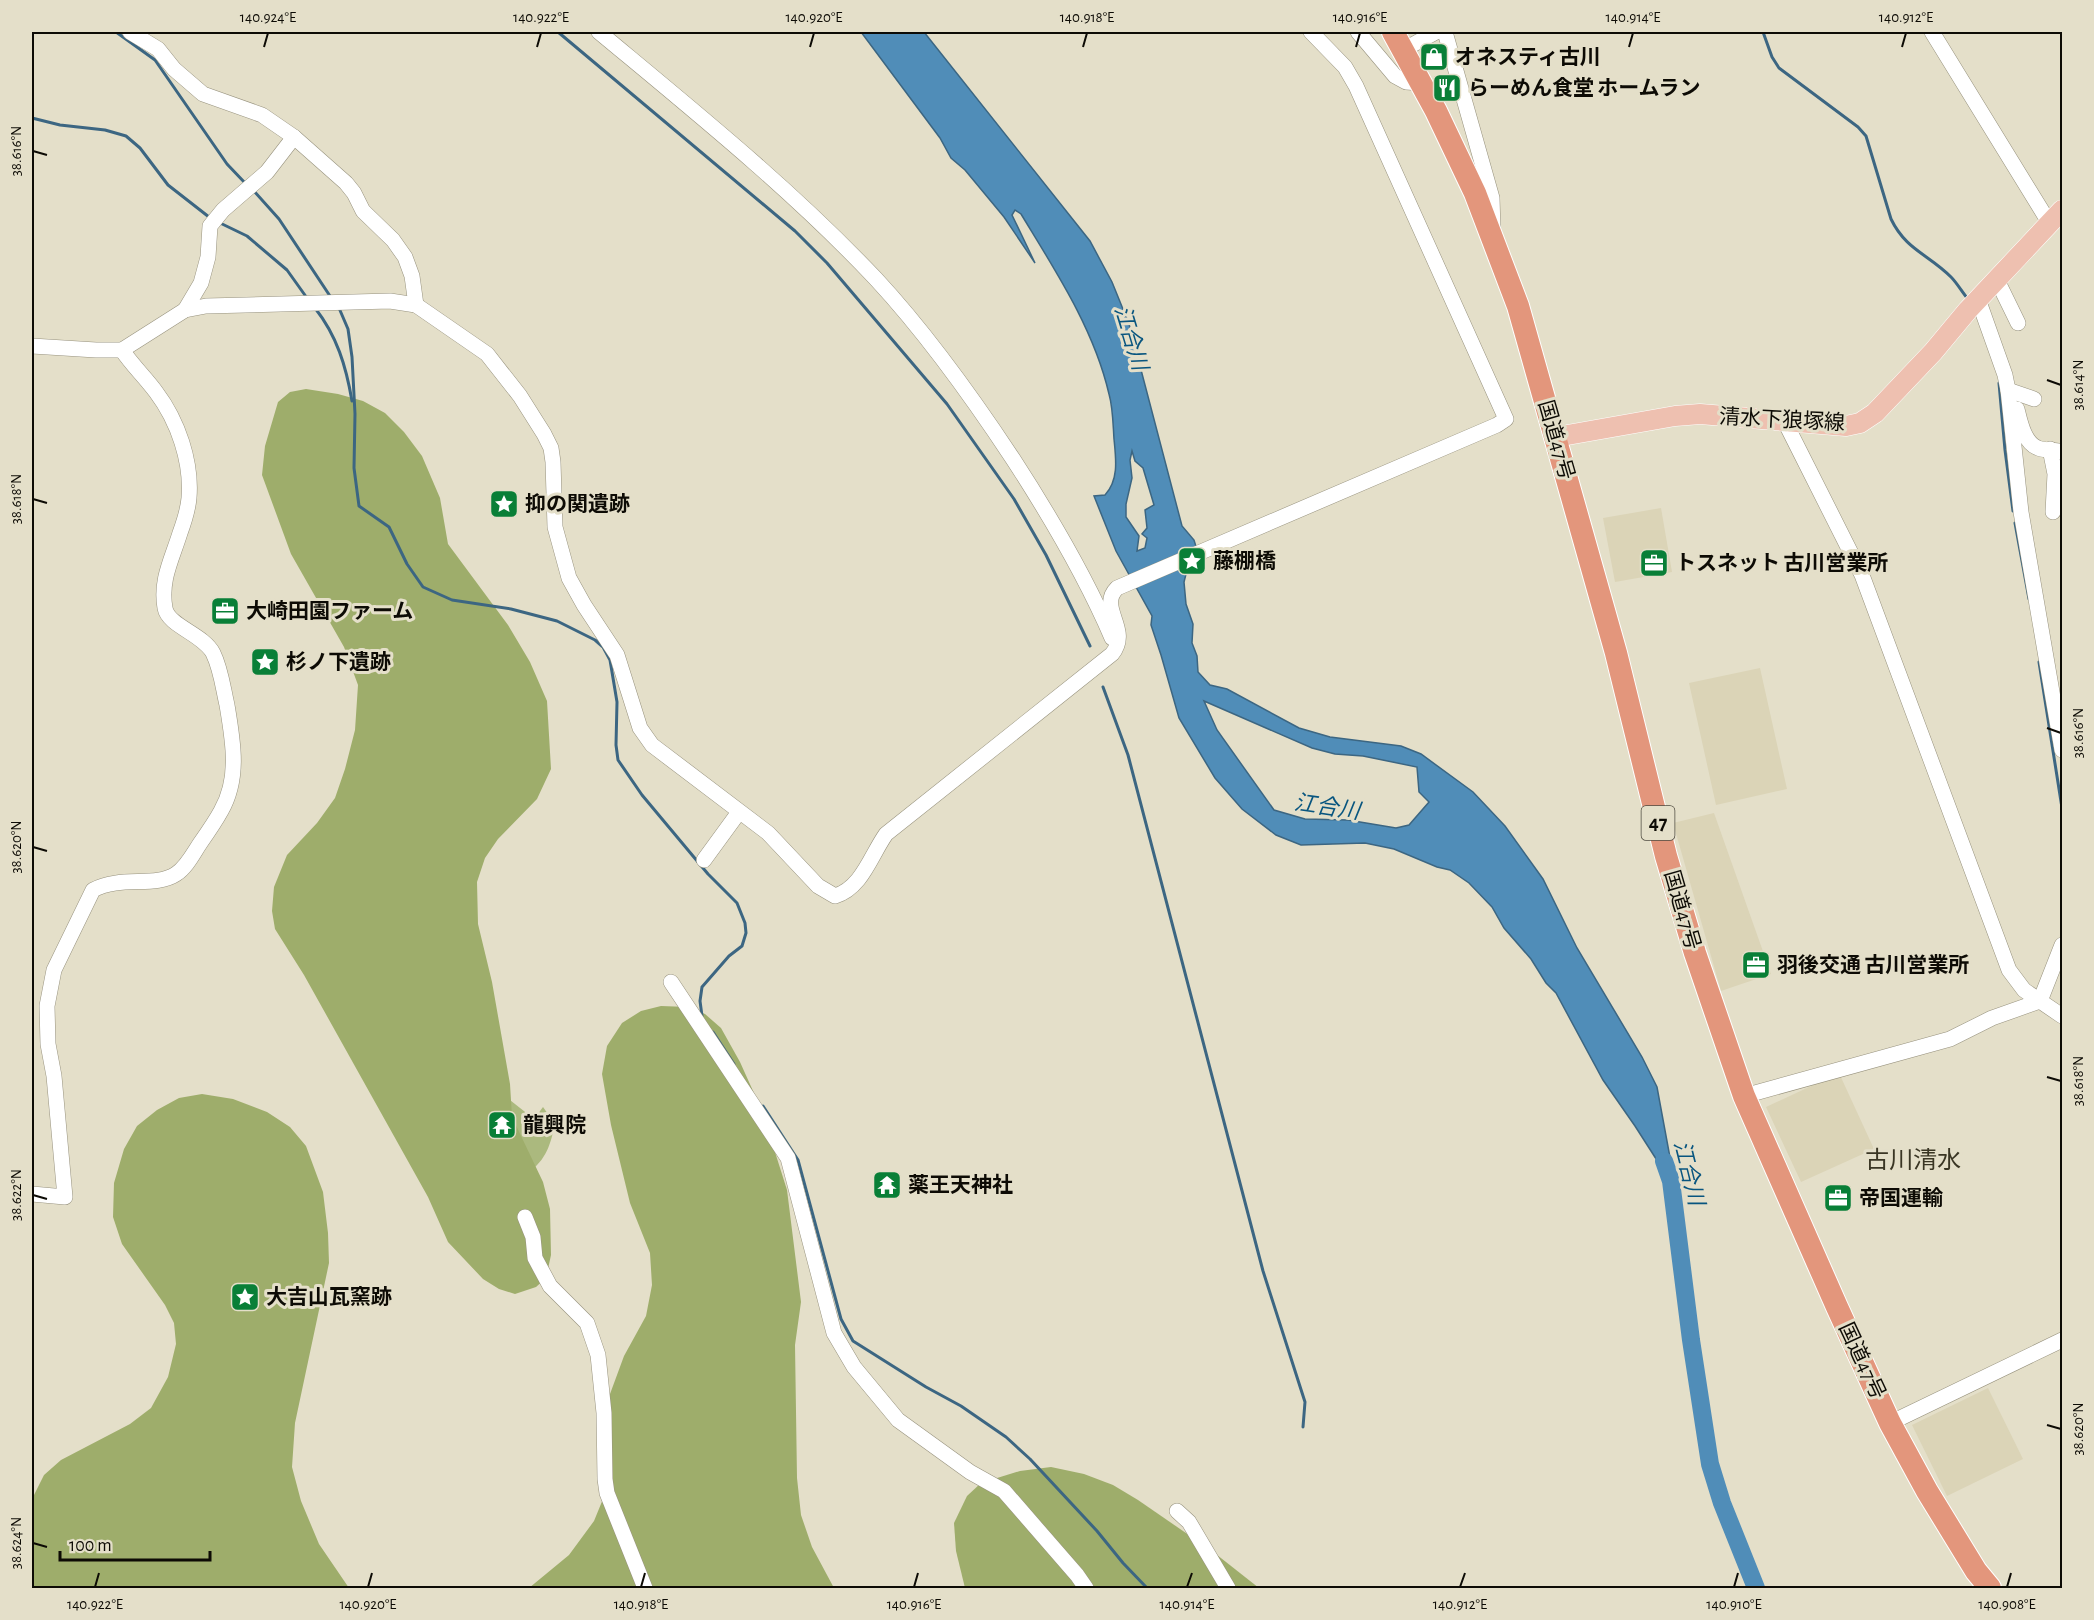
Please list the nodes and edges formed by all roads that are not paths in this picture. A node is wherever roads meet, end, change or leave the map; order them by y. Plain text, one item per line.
1 (130, 32) edge
2 (599, 32) edge
3 (1311, 32) edge
4 (1358, 32) edge
5 (1436, 32) edge
6 (1445, 32) edge
7 (1932, 32) edge
8 (1398, 41) edge
9 (1421, 83) junction
10 (294, 136) junction
11 (2056, 217) edge
12 (1493, 242) junction
13 (1997, 280) junction
14 (1974, 303) junction
15 (416, 305) junction
16 (186, 310) junction
17 (2018, 323) dead end
18 (32, 346) edge
19 (122, 350) junction
20 (2008, 390) junction
21 (2034, 399) dead end
22 (1785, 422) junction
23 (1556, 437) junction
24 (2056, 451) edge
25 (2054, 512) dead end
26 (1116, 649) junction
27 (2062, 750) edge
28 (739, 812) junction
29 (704, 860) dead end
30 (2062, 945) edge
31 (671, 982) dead end
32 (2040, 1000) junction
33 (2062, 1016) edge
34 (1744, 1096) junction
35 (32, 1194) edge
36 (525, 1217) dead end
37 (2062, 1340) edge
38 (1890, 1423) junction
39 (1177, 1511) dead end
40 (645, 1588) edge
41 (1086, 1588) edge
42 (1227, 1588) edge
43 (1990, 1588) edge

1 - 10 street
2 - 26 street
3 - 26 street
4 - 9 street
5 - 8 street
6 - 12 street
7 - 11 street
8 - 9 highway, 国道47号 / 47
9 - 12 highway, 国道47号 / 47
10 - 15 street
10 - 16 street
11 - 13 main road, 清水下狼塚線
12 - 23 highway, 国道47号 / 47
13 - 14 main road, 清水下狼塚線
13 - 17 street
14 - 20 street
14 - 22 main road, 清水下狼塚線
15 - 16 street
15 - 28 street
16 - 19 street
18 - 19 street
19 - 35 street
20 - 21 street
20 - 24 street
20 - 27 street
22 - 23 main road, 清水下狼塚線
22 - 32 street
23 - 34 highway, 国道47号 / 47
24 - 25 street
26 - 28 street
28 - 29 street
30 - 32 street
31 - 41 street
32 - 33 street
32 - 34 street
34 - 38 highway, 国道47号 / 47
36 - 40 street
37 - 38 street
38 - 43 highway, 国道47号 / 47
39 - 42 street

